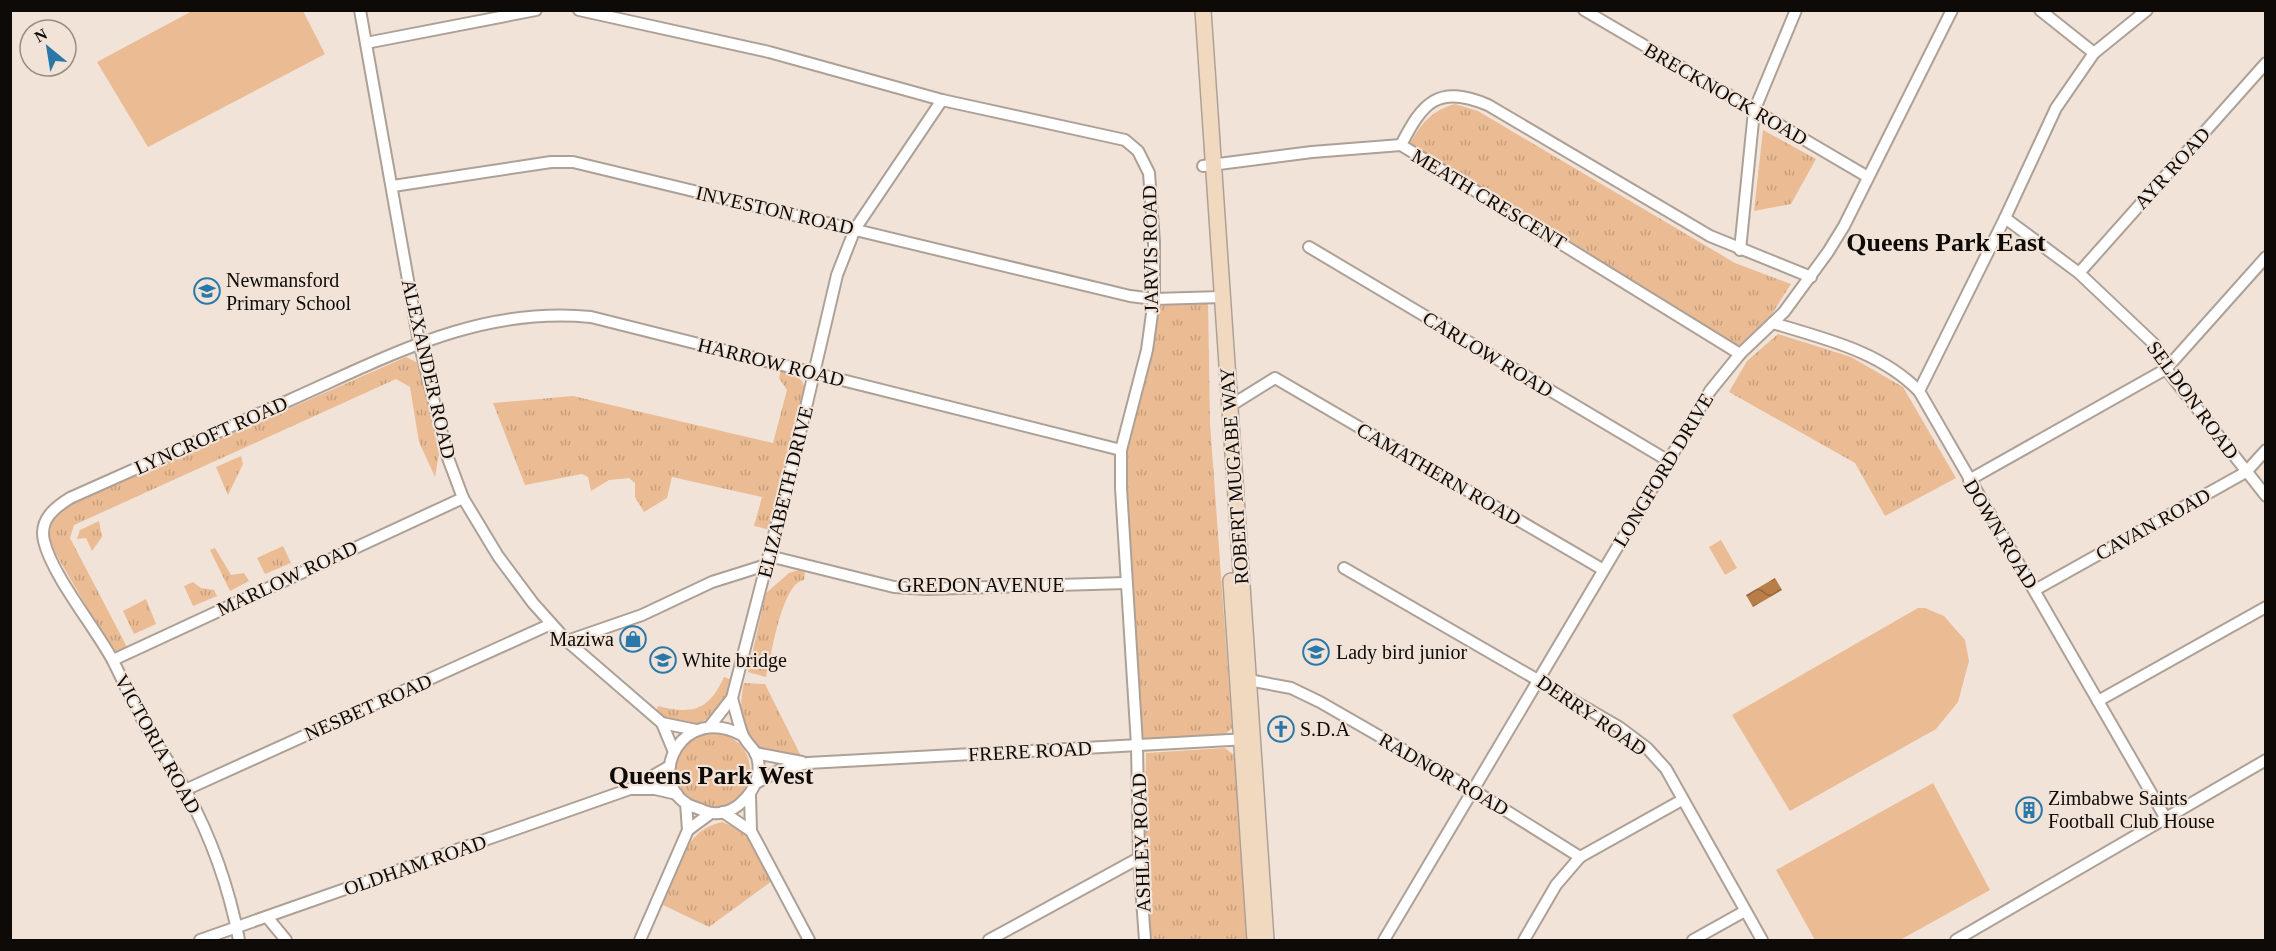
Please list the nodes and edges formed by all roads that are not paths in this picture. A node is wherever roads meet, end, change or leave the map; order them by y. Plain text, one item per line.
1 (360, 10) edge
2 (536, 10) edge
3 (579, 10) edge
4 (1193, 10) edge
5 (1203, 10) edge
6 (1584, 10) edge
7 (1796, 10) edge
8 (1952, 10) edge
9 (2040, 10) edge
10 (2147, 10) edge
11 (366, 43) junction
12 (2094, 53) junction
13 (2265, 63) edge
14 (942, 100) junction
15 (1754, 111) junction
16 (1401, 145) junction
17 (1208, 165) junction
18 (1868, 177) junction
19 (393, 186) junction
20 (2005, 218) junction
21 (855, 229) junction
22 (1309, 247) dead end
23 (1740, 250) junction
24 (2265, 257) edge
25 (2079, 273) junction
26 (1811, 277) junction
27 (1218, 297) junction
28 (1154, 299) junction
29 (1773, 323) junction
30 (419, 342) junction
31 (1740, 354) junction
32 (2166, 369) junction
33 (815, 373) junction
34 (1919, 391) junction
35 (1230, 406) junction
36 (1122, 450) junction
37 (2265, 450) edge
38 (1667, 460) junction
39 (2246, 472) junction
40 (1969, 480) junction
41 (2265, 496) edge
42 (463, 498) junction
43 (50, 558) joint
44 (768, 560) junction
45 (1344, 568) dead end
46 (1602, 569) junction
47 (1125, 583) junction
48 (2035, 590) junction
49 (2265, 607) edge
50 (551, 624) junction
51 (567, 641) junction
52 (113, 660) junction
53 (1539, 678) junction
54 (1242, 679) junction
55 (732, 698) junction
56 (2098, 701) junction
57 (662, 723) junction
58 (710, 726) junction
59 (696, 730) junction
60 (742, 735) junction
61 (1246, 739) junction
62 (1137, 744) junction
63 (674, 752) junction
64 (755, 753) junction
65 (2265, 760) edge
66 (808, 763) junction
67 (670, 766) junction
68 (756, 783) junction
69 (630, 789) junction
70 (185, 790) junction
71 (1473, 790) junction
72 (677, 794) junction
73 (750, 795) junction
74 (1682, 800) junction
75 (686, 803) junction
76 (711, 813) junction
77 (723, 813) junction
78 (2165, 817) junction
79 (688, 830) junction
80 (751, 831) junction
81 (1580, 857) junction
82 (1139, 858) junction
83 (1745, 911) junction
84 (267, 917) junction
85 (237, 928) junction
86 (200, 940) edge
87 (239, 940) edge
88 (286, 940) edge
89 (640, 940) edge
90 (809, 940) edge
91 (989, 940) edge
92 (1145, 940) edge
93 (1255, 940) edge
94 (1266, 940) edge
95 (1384, 940) edge
96 (1524, 940) edge
97 (1693, 940) edge
98 (1762, 940) edge
99 (1956, 940) edge

1 - 11 street, ALEXANDER ROAD
2 - 11 street
3 - 14 street, JARVIS ROAD
4 - 17 main road, ROBERT MUGABE WAY
5 - 17 main road, ROBERT MUGABE WAY
6 - 15 street, BRECKNOCK ROAD
7 - 15 street
8 - 18 street, LONGFORD DRIVE
9 - 12 street
10 - 12 street
11 - 19 street, ALEXANDER ROAD
12 - 20 street
13 - 25 street, AYR ROAD
14 - 21 street, ELIZABETH DRIVE
14 - 28 street, JARVIS ROAD
15 - 18 street, BRECKNOCK ROAD
15 - 23 street
16 - 17 street
16 - 23 street, MEATH CRESCENT
16 - 31 street, MEATH CRESCENT
17 - 27 main road, ROBERT MUGABE WAY
18 - 26 street, LONGFORD DRIVE
19 - 21 street, INVESTON ROAD
19 - 30 street, ALEXANDER ROAD
20 - 25 street, SELDON ROAD
20 - 34 street
21 - 28 street, INVESTON ROAD
21 - 33 street, ELIZABETH DRIVE
22 - 38 street, CARLOW ROAD
23 - 26 street, MEATH CRESCENT
24 - 32 street
25 - 32 street, SELDON ROAD
26 - 29 street, LONGFORD DRIVE
27 - 28 street, INVESTON ROAD
27 - 35 main road, ROBERT MUGABE WAY
27 - 54 main road, ROBERT MUGABE WAY
28 - 36 street, JARVIS ROAD
29 - 31 street, LONGFORD DRIVE
29 - 34 street, DOWN ROAD
30 - 33 street, HARROW ROAD
30 - 42 street, ALEXANDER ROAD
30 - 43 street, LYNCROFT ROAD
31 - 38 street, LONGFORD DRIVE
32 - 39 street, SELDON ROAD
32 - 40 street
33 - 36 street, HARROW ROAD
33 - 44 street, ELIZABETH DRIVE
34 - 40 street, DOWN ROAD
35 - 46 street, CAMATHERN ROAD
35 - 54 main road, ROBERT MUGABE WAY
36 - 47 street, JARVIS ROAD
37 - 39 street, CAVAN ROAD
38 - 46 street, LONGFORD DRIVE
39 - 41 street, SELDON ROAD
39 - 48 street, CAVAN ROAD
40 - 48 street, DOWN ROAD
42 - 50 street, ALEXANDER ROAD
42 - 52 street, MARLOW ROAD
43 - 52 street, VICTORIA ROAD
44 - 47 street, GREDON AVENUE
44 - 51 street
44 - 55 street, ELIZABETH DRIVE
45 - 53 street, DERRY ROAD
46 - 53 street, LONGFORD DRIVE
47 - 62 street, JARVIS ROAD
48 - 56 street, DOWN ROAD
49 - 56 street
50 - 51 street, ALEXANDER ROAD
50 - 70 street, NESBET ROAD
51 - 57 street, ALEXANDER ROAD
52 - 70 street, VICTORIA ROAD
53 - 71 street, LONGFORD DRIVE
53 - 74 street, DERRY ROAD
54 - 61 main road, ROBERT MUGABE WAY
54 - 71 street, RADNOR ROAD
55 - 58 street, ELIZABETH DRIVE
55 - 60 street, ELIZABETH DRIVE
56 - 78 street, DOWN ROAD
57 - 59 street, ALEXANDER ROAD
57 - 63 street, ALEXANDER ROAD
58 - 59 street
58 - 60 street
59 - 63 street
60 - 64 street
61 - 62 street, FRERE ROAD
61 - 93 main road, ROBERT MUGABE WAY
61 - 94 main road, ROBERT MUGABE WAY
62 - 66 street, FRERE ROAD
62 - 82 street, ASHLEY ROAD
63 - 67 street
64 - 66 street, FRERE ROAD
64 - 68 street
65 - 78 street
66 - 68 street, FRERE ROAD
67 - 69 street, OLDHAM ROAD
67 - 72 street
68 - 73 street
69 - 72 street, OLDHAM ROAD
69 - 84 street, OLDHAM ROAD
70 - 85 street, VICTORIA ROAD
71 - 81 street, RADNOR ROAD
71 - 95 street, LONGFORD DRIVE
72 - 75 street
73 - 77 street
73 - 80 street
74 - 81 street
74 - 83 street, DERRY ROAD
75 - 76 street
75 - 79 street
76 - 77 street
76 - 79 street
77 - 80 street
78 - 99 street
79 - 89 street
80 - 90 street
81 - 96 street
82 - 91 street
82 - 92 street, ASHLEY ROAD
83 - 97 street
83 - 98 street, DERRY ROAD
84 - 85 street, OLDHAM ROAD
84 - 88 street
85 - 86 street, OLDHAM ROAD
85 - 87 street, VICTORIA ROAD

